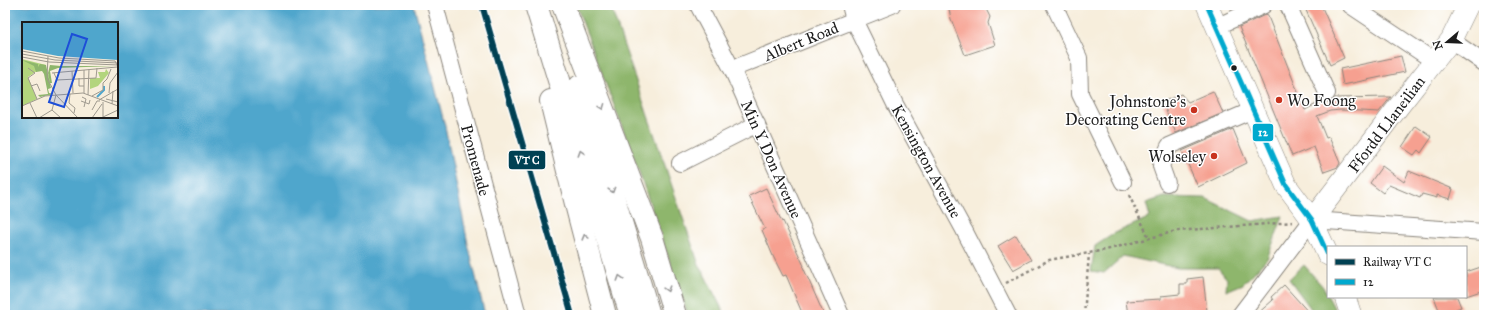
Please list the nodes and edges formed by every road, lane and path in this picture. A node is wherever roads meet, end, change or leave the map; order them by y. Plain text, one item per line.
1 (435, 5) edge
2 (529, 5) edge
3 (536, 5) edge
4 (555, 5) edge
5 (563, 5) edge
6 (698, 5) edge
7 (892, 5) edge
8 (1054, 5) edge
9 (1207, 5) edge
10 (1264, 5) edge
11 (1288, 5) edge
12 (1350, 5) edge
13 (1468, 5) edge
14 (852, 12) edge
15 (1216, 27) junction
16 (1451, 40) junction
17 (1434, 61) junction
18 (1484, 63) edge
19 (732, 69) junction
20 (1327, 93) dead end
21 (1253, 110) junction
22 (757, 124) junction
23 (680, 163) dead end
24 (1123, 182) joint
25 (1167, 183) dead end
26 (1312, 220) junction
27 (1484, 232) edge
28 (1149, 238) junction
29 (1327, 253) edge
30 (1088, 254) junction
31 (996, 288) junction
32 (1345, 298) edge
33 (518, 315) edge
34 (605, 315) edge
35 (631, 315) edge
36 (649, 315) edge
37 (675, 315) edge
38 (841, 315) edge
39 (1008, 315) edge
40 (1084, 315) edge
41 (1240, 315) edge
42 (1351, 315) edge

1 - 33 street, Promenade
34 -> 2 highway
35 -> 3 highway
4 -> 36 highway
5 -> 37 highway
6 - 19 street, Min Y Don Avenue
7 - 14 street, Albert Road
8 - 24 street
9 - 15 main road
10 - 15 street
11 - 20 street
12 - 17 street
13 - 16 main road, Ffordd Llaneilian
14 - 19 street, Albert Road
14 - 31 street, Kensington Avenue
15 - 21 main road
16 - 17 main road, Ffordd Llaneilian
16 - 18 street
17 - 26 main road, Ffordd Llaneilian
19 - 22 street, Min Y Don Avenue
21 - 25 street
21 - 26 main road
22 - 23 street
22 - 38 street, Min Y Don Avenue
24 - 28 path
26 - 27 street
26 - 28 path
26 - 29 main road
26 - 41 street
28 - 30 path
30 - 31 path
30 - 40 path
31 - 39 street, Kensington Avenue
32 - 42 main road

